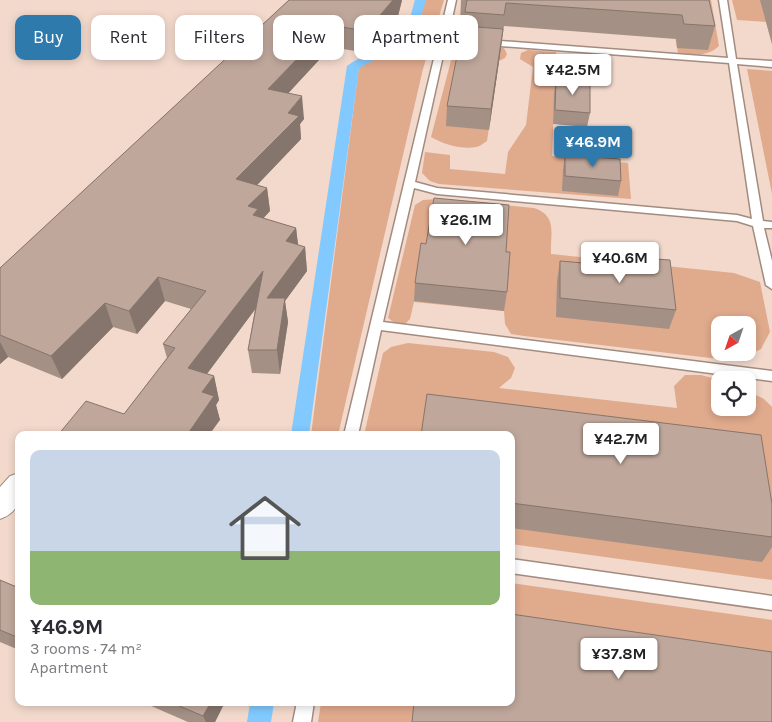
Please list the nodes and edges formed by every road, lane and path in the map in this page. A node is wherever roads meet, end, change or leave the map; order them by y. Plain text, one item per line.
1 (452, 0) edge
2 (723, 0) edge
3 (448, 15) edge
4 (478, 43) edge
5 (438, 60) edge
6 (732, 61) junction
7 (772, 64) edge
8 (411, 184) junction
9 (758, 224) junction
10 (772, 226) edge
11 (772, 285) edge
12 (376, 325) junction
13 (772, 376) edge
14 (352, 431) edge
15 (15, 489) edge
16 (0, 507) edge
17 (515, 567) edge
18 (772, 603) edge
19 (305, 706) edge
20 (302, 722) edge

1 - 3 lane
2 - 6 lane
4 - 6 lane
5 - 8 lane
6 - 7 lane
6 - 9 lane
8 - 9 lane
8 - 12 lane
9 - 10 lane
9 - 11 lane
12 - 13 lane
12 - 14 lane
15 - 16 street
17 - 18 lane
19 - 20 lane

